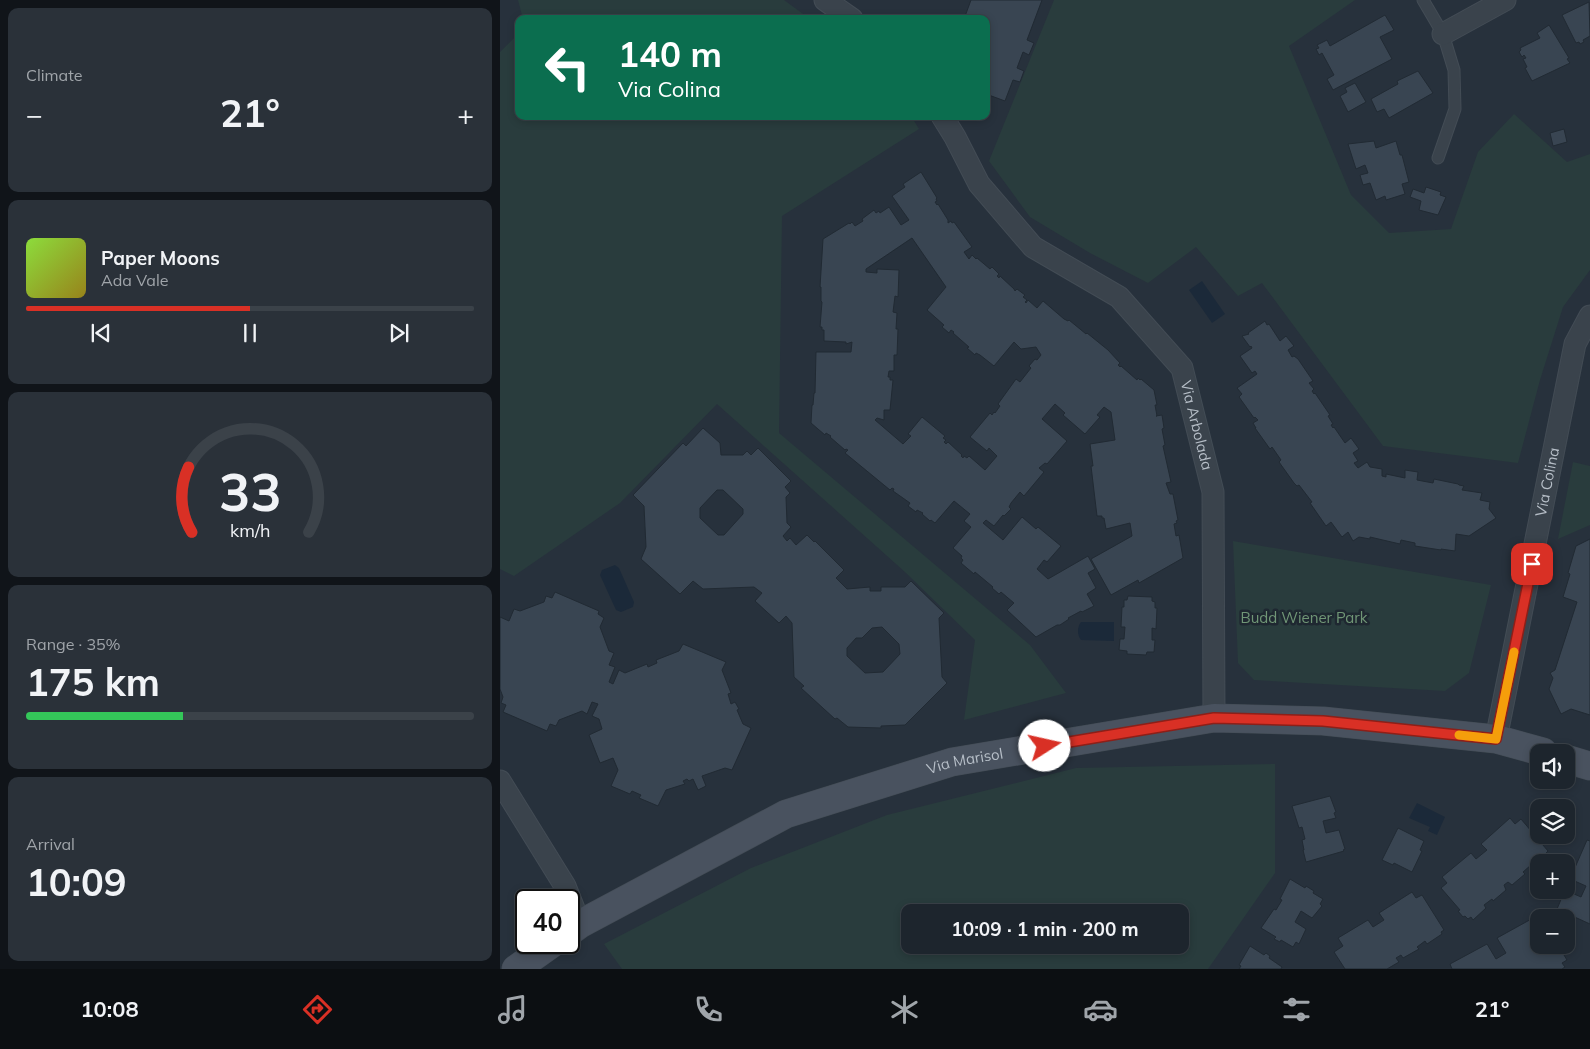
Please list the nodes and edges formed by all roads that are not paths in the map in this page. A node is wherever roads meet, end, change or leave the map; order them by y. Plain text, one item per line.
1 (825, 0) edge
2 (1423, 0) edge
3 (1505, 0) edge
4 (846, 15) edge
5 (1443, 34) junction
6 (944, 120) edge
7 (1438, 158) dead end
8 (1590, 316) edge
9 (1214, 718) junction
10 (1496, 739) junction
11 (1530, 748) edge
12 (1575, 762) edge
13 (1590, 766) edge
14 (500, 781) edge
15 (566, 889) edge
16 (580, 925) edge
17 (537, 954) edge
18 (516, 969) edge

1 - 4 street
2 - 5 lane
3 - 5 street
5 - 7 lane
6 - 9 street, Via Arbolada
8 - 10 street, Via Colina
9 - 10 street, Via Marisol
9 - 16 street, Via Marisol
10 - 11 street, Via Marisol
12 - 13 street
14 - 15 street
17 - 18 street

